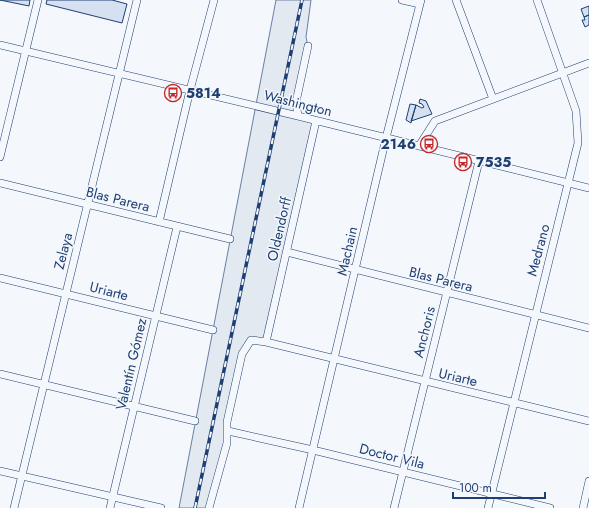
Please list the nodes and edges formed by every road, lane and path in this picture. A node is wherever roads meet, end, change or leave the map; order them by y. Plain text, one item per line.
1 (38, 0) edge
2 (137, 0) edge
3 (214, 0) edge
4 (402, 0) edge
5 (456, 0) edge
6 (537, 0) edge
7 (420, 2) edge
8 (0, 45) edge
9 (308, 46) dead end
10 (25, 51) junction
11 (589, 63) edge
12 (119, 73) junction
13 (563, 73) junction
14 (190, 90) junction
15 (493, 99) junction
16 (298, 116) junction
17 (316, 121) junction
18 (386, 138) junction
19 (419, 146) junction
20 (0, 157) edge
21 (479, 161) junction
22 (0, 183) edge
23 (569, 183) junction
24 (589, 188) edge
25 (87, 205) junction
26 (159, 222) junction
27 (177, 227) junction
28 (230, 239) dead end
29 (287, 252) junction
30 (356, 270) junction
31 (0, 278) edge
32 (66, 294) junction
33 (447, 294) junction
34 (534, 315) junction
35 (156, 316) junction
36 (589, 328) edge
37 (213, 330) dead end
38 (266, 342) junction
39 (335, 360) junction
40 (0, 374) edge
41 (425, 382) junction
42 (44, 384) junction
43 (513, 403) junction
44 (134, 406) junction
45 (195, 420) dead end
46 (589, 421) edge
47 (228, 431) junction
48 (313, 450) junction
49 (0, 471) edge
50 (403, 472) junction
51 (22, 476) junction
52 (589, 481) edge
53 (492, 494) junction
54 (112, 497) junction
55 (14, 508) edge
56 (110, 508) edge
57 (161, 508) edge
58 (210, 508) edge
59 (299, 508) edge
60 (394, 508) edge
61 (488, 508) edge
62 (550, 508) edge
63 (583, 508) edge

1 - 10 street
2 - 12 street, Zelaya
3 - 14 street
4 - 7 street
5 - 15 street
6 - 13 street, Medrano
7 - 18 street, Machain
8 - 10 street, Washington
9 - 16 street
10 - 12 street, Washington
10 - 20 street
11 - 13 street
12 - 14 street, Washington
12 - 25 street, Zelaya
13 - 15 street
13 - 23 street, Medrano
14 - 16 street, Washington
14 - 26 street
15 - 19 street
16 - 17 street, Washington
17 - 18 street, Washington
17 - 29 street, Oldendorff
18 - 19 street, Washington
18 - 30 street, Machain
19 - 21 street, Washington
21 - 23 street, Washington
21 - 33 street, Anchoris
22 - 25 street, Blas Parera
23 - 24 street, Washington
23 - 34 street, Medrano
25 - 26 street, Blas Parera
25 - 32 street, Zelaya
26 - 27 street, Blas Parera
27 - 28 street, Blas Parera
27 - 35 street, Valentín Gómez
29 - 30 street, Blas Parera
29 - 38 street, Oldendorff
30 - 33 street, Blas Parera
30 - 39 street, Machain
31 - 32 street, Uriarte
32 - 35 street, Uriarte
32 - 42 street, Zelaya
33 - 34 street, Blas Parera
33 - 41 street, Anchoris
34 - 36 street, Blas Parera
34 - 43 street, Medrano
35 - 37 street, Uriarte
35 - 44 street, Valentín Gómez
38 - 39 street, Uriarte
38 - 47 street, Uriarte
39 - 41 street, Uriarte
39 - 48 street, Machain
40 - 42 street
41 - 43 street, Uriarte
41 - 50 street, Anchoris
42 - 44 street
42 - 51 street, Zelaya
43 - 46 street, Uriarte
43 - 53 street, Medrano
44 - 45 street
44 - 54 street, Valentín Gómez
47 - 48 street, Doctor Vila
47 - 58 street
48 - 50 street, Doctor Vila
48 - 59 street, Machain
49 - 51 street
50 - 53 street, Doctor Vila
50 - 60 street, Anchoris
51 - 54 street
51 - 55 street, Zelaya
52 - 63 street
53 - 61 street, Medrano
53 - 62 street, Doctor Vila
54 - 56 street, Valentín Gómez
54 - 57 street

